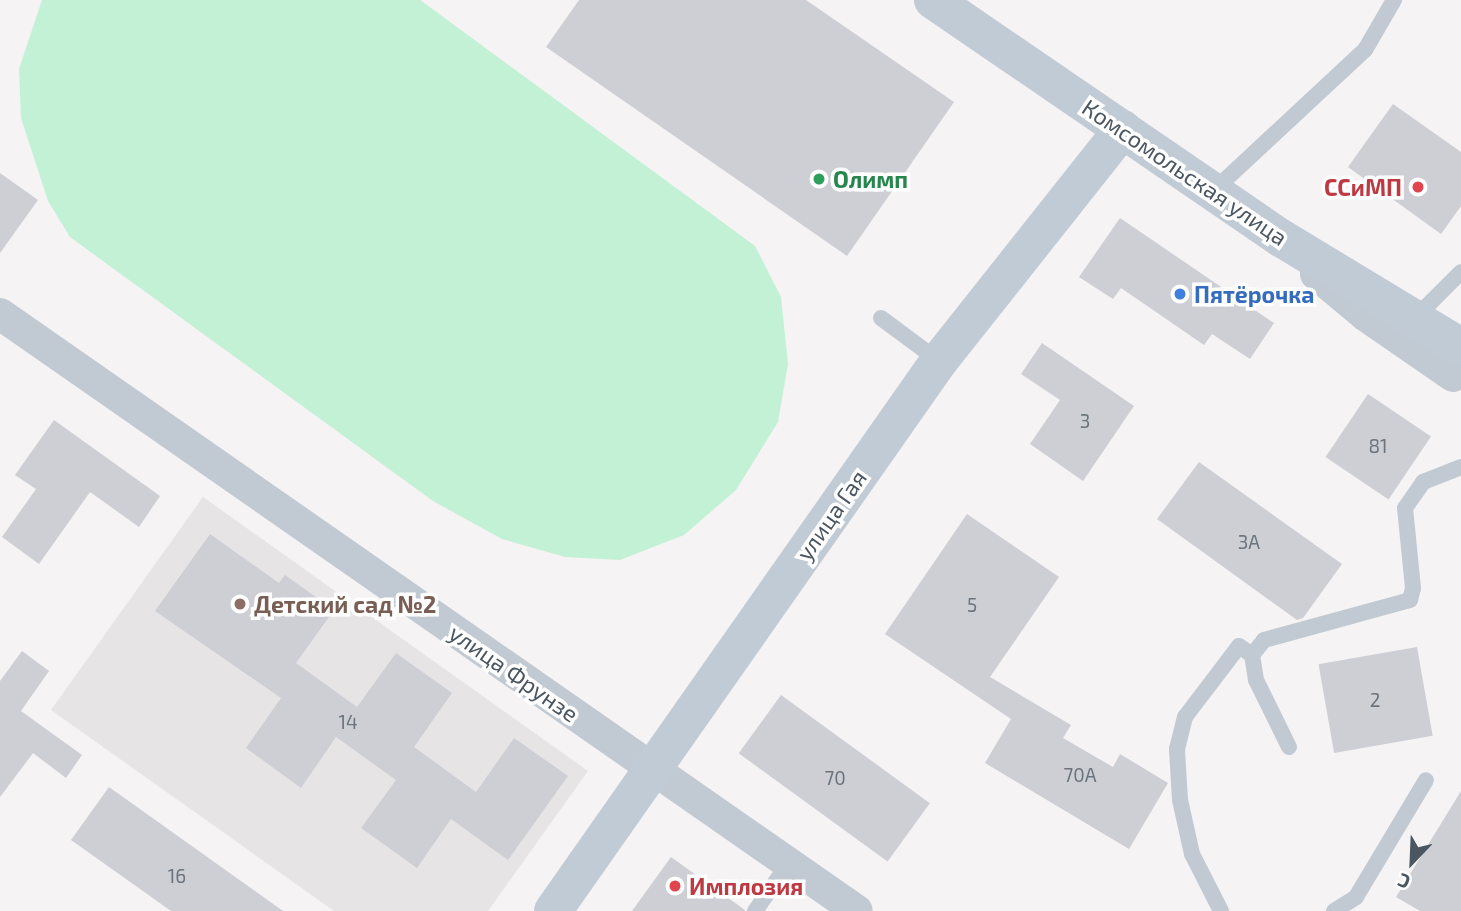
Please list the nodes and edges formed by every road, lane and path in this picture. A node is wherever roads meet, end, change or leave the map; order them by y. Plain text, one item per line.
1 (933, 0) edge
2 (1394, 0) edge
3 (1123, 130) junction
4 (1212, 192) junction
5 (1281, 238) junction
6 (1461, 272) edge
7 (0, 314) edge
8 (881, 318) dead end
9 (1446, 352) edge
10 (939, 361) junction
11 (1461, 467) edge
12 (1252, 656) junction
13 (1289, 747) dead end
14 (652, 769) junction
15 (1426, 780) dead end
16 (788, 864) junction
17 (553, 911) edge
18 (755, 911) edge
19 (857, 911) edge
20 (1221, 911) edge
21 (1334, 911) edge

1 - 3 street, Комсомольская улица
2 - 4 lane
3 - 4 street, Комсомольская улица
3 - 10 street, улица Гая
4 - 5 street, Комсомольская улица
5 - 9 street, Комсомольская улица
5 - 9 street
6 - 9 lane
7 - 14 street, улица Фрунзе
8 - 10 lane
10 - 14 street, улица Гая
11 - 12 lane
12 - 13 lane
12 - 20 lane
14 - 16 street, улица Фрунзе
14 - 17 street, улица Гая
15 - 21 lane
16 - 18 lane
16 - 19 street, улица Фрунзе

